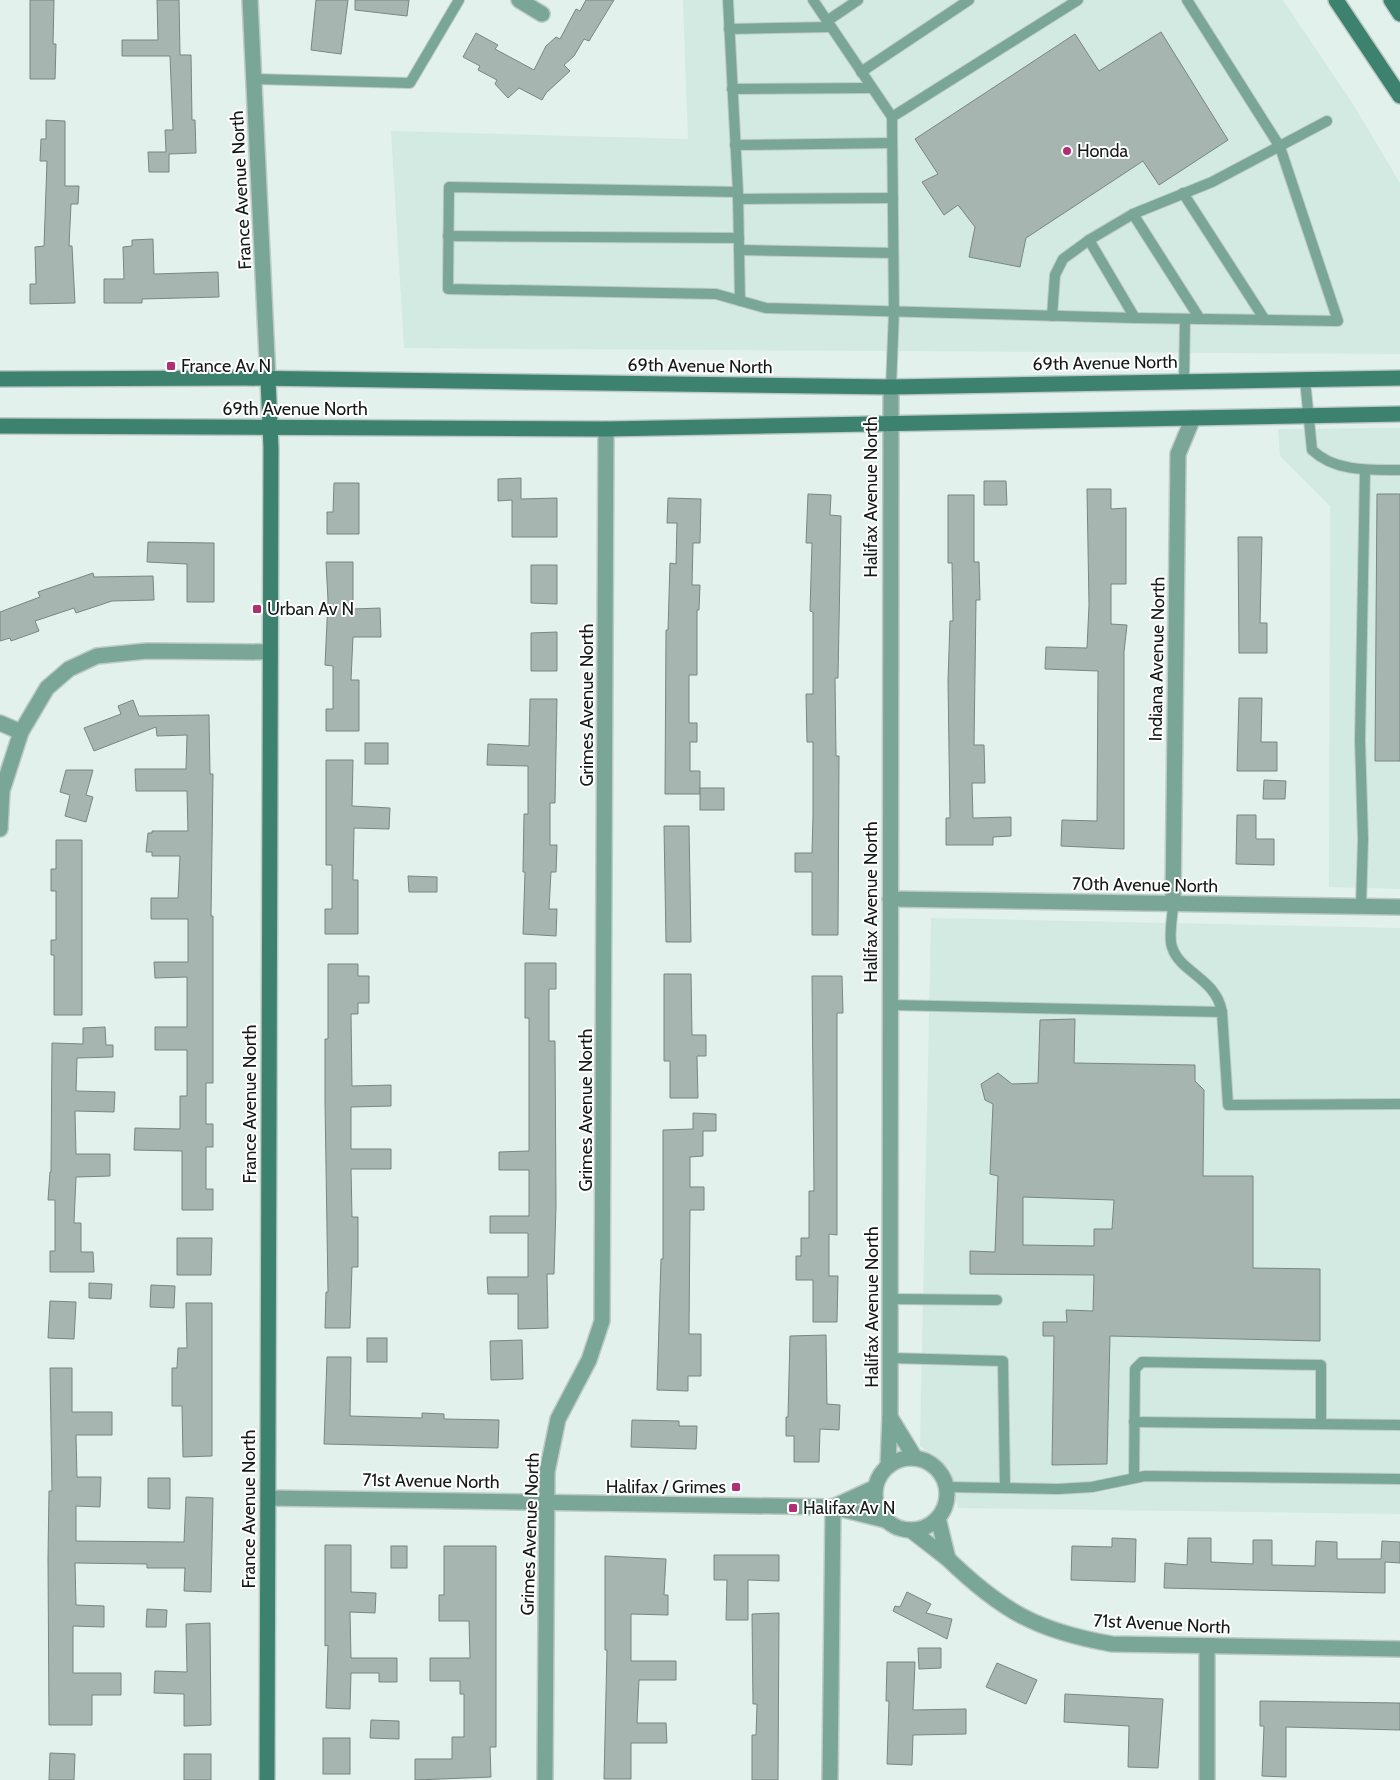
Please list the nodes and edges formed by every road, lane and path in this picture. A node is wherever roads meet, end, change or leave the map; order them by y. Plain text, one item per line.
1 (250, 0) edge
2 (459, 0) edge
3 (519, 0) edge
4 (728, 0) edge
5 (813, 0) edge
6 (858, 0) edge
7 (969, 0) edge
8 (1078, 0) edge
9 (1187, 0) edge
10 (1336, 0) edge
11 (1390, 0) edge
12 (542, 14) dead end
13 (1400, 14) edge
14 (829, 24) junction
15 (729, 29) junction
16 (861, 72) junction
17 (254, 79) junction
18 (872, 88) junction
19 (732, 89) junction
20 (1400, 96) edge
21 (892, 117) junction
22 (1328, 121) dead end
23 (892, 143) junction
24 (735, 144) junction
25 (1280, 147) junction
26 (1183, 193) junction
27 (738, 196) junction
28 (893, 198) junction
29 (1134, 214) junction
30 (448, 236) junction
31 (739, 238) junction
32 (1089, 240) junction
33 (739, 250) junction
34 (893, 253) junction
35 (740, 301) junction
36 (894, 311) junction
37 (1052, 316) junction
38 (1135, 318) junction
39 (1185, 318) junction
40 (1200, 319) junction
41 (1265, 320) junction
42 (1398, 377) edge
43 (0, 379) edge
44 (268, 379) junction
45 (1184, 380) junction
46 (1305, 380) junction
47 (891, 387) junction
48 (1400, 414) edge
49 (1308, 416) junction
50 (1193, 418) junction
51 (890, 424) junction
52 (0, 426) edge
53 (270, 427) junction
54 (606, 429) junction
55 (1365, 470) junction
56 (1400, 470) edge
57 (270, 652) junction
58 (0, 723) edge
59 (21, 732) junction
60 (0, 829) edge
61 (890, 899) junction
62 (1173, 904) junction
63 (1361, 906) junction
64 (1400, 907) edge
65 (890, 1005) junction
66 (1222, 1012) junction
67 (1400, 1104) edge
68 (891, 1299) junction
69 (997, 1300) dead end
70 (890, 1358) junction
71 (890, 1417) junction
72 (1134, 1422) junction
73 (1321, 1424) junction
74 (1400, 1425) edge
75 (915, 1458) junction
76 (888, 1466) junction
77 (1134, 1478) junction
78 (1400, 1480) edge
79 (946, 1487) junction
80 (874, 1488) junction
81 (1005, 1488) junction
82 (268, 1498) junction
83 (547, 1501) junction
84 (833, 1507) junction
85 (938, 1518) junction
86 (885, 1520) junction
87 (912, 1531) junction
88 (948, 1559) junction
89 (1207, 1646) junction
90 (1400, 1649) edge
91 (267, 1780) edge
92 (545, 1780) edge
93 (830, 1780) edge
94 (1207, 1780) edge

1 - 17 street, France Avenue North
2 - 17 lane
3 - 12 street
4 - 15 lane
5 - 14 lane
6 - 14 lane
7 - 16 lane
8 - 21 lane
9 - 25 lane
10 - 20 street
11 - 13 street
14 - 15 lane
14 - 16 lane
15 - 19 lane
16 - 18 lane
17 - 44 street, France Avenue North
18 - 19 lane
18 - 21 lane
19 - 24 lane
21 - 23 lane
22 - 25 lane
23 - 24 lane
23 - 28 lane
24 - 27 lane
25 - 26 lane
25 - 41 lane
26 - 29 lane
26 - 41 lane
27 - 28 lane
27 - 30 lane
27 - 31 lane
28 - 34 lane
29 - 32 lane
29 - 40 lane
30 - 31 lane
30 - 35 lane
31 - 33 lane
32 - 37 lane
32 - 38 lane
33 - 34 lane
33 - 35 lane
34 - 36 lane
35 - 36 lane
36 - 37 lane
36 - 47 lane
37 - 38 lane
38 - 39 lane
39 - 40 lane
39 - 45 lane
40 - 41 lane
42 - 46 street, 69th Avenue North
43 - 44 street, 69th Avenue North
44 - 47 street, 69th Avenue North
44 - 53 street, France Avenue North
45 - 46 street, 69th Avenue North
45 - 47 street, 69th Avenue North
46 - 49 lane
47 - 51 street, Halifax Avenue North
48 - 49 street, 69th Avenue North
49 - 50 street, 69th Avenue North
49 - 55 lane
50 - 51 street, 69th Avenue North
50 - 62 street, Indiana Avenue North
51 - 54 street, 69th Avenue North
51 - 61 street, Halifax Avenue North
52 - 53 street, 69th Avenue North
53 - 54 street, 69th Avenue North
53 - 57 street, France Avenue North
54 - 83 street, Grimes Avenue North
55 - 56 lane
55 - 63 lane
57 - 59 street
57 - 82 street, France Avenue North
58 - 59 street
59 - 60 street
61 - 62 street, 70th Avenue North
61 - 65 street, Halifax Avenue North
62 - 63 street, 70th Avenue North
62 - 66 lane
63 - 64 street, 70th Avenue North
65 - 66 lane
65 - 68 street, Halifax Avenue North
66 - 67 lane
68 - 69 lane
68 - 70 street, Halifax Avenue North
70 - 71 street, Halifax Avenue North
70 - 81 lane
71 - 75 street
71 - 76 street, Halifax Avenue North
72 - 73 lane
72 - 73 lane
72 - 77 lane
73 - 74 lane
75 - 76 street
75 - 79 street
76 - 80 street
77 - 78 lane
77 - 81 lane
79 - 81 lane
79 - 85 street
80 - 84 street, 71st Avenue North
80 - 86 street
82 - 83 street, 71st Avenue North
82 - 91 street, France Avenue North
83 - 84 street, 71st Avenue North
83 - 92 street, Grimes Avenue North
84 - 86 street, 71st Avenue North
84 - 93 street
85 - 87 street
85 - 88 street
86 - 87 street
87 - 88 street, 71st Avenue North
88 - 89 street, 71st Avenue North
89 - 90 street, 71st Avenue North
89 - 94 street

